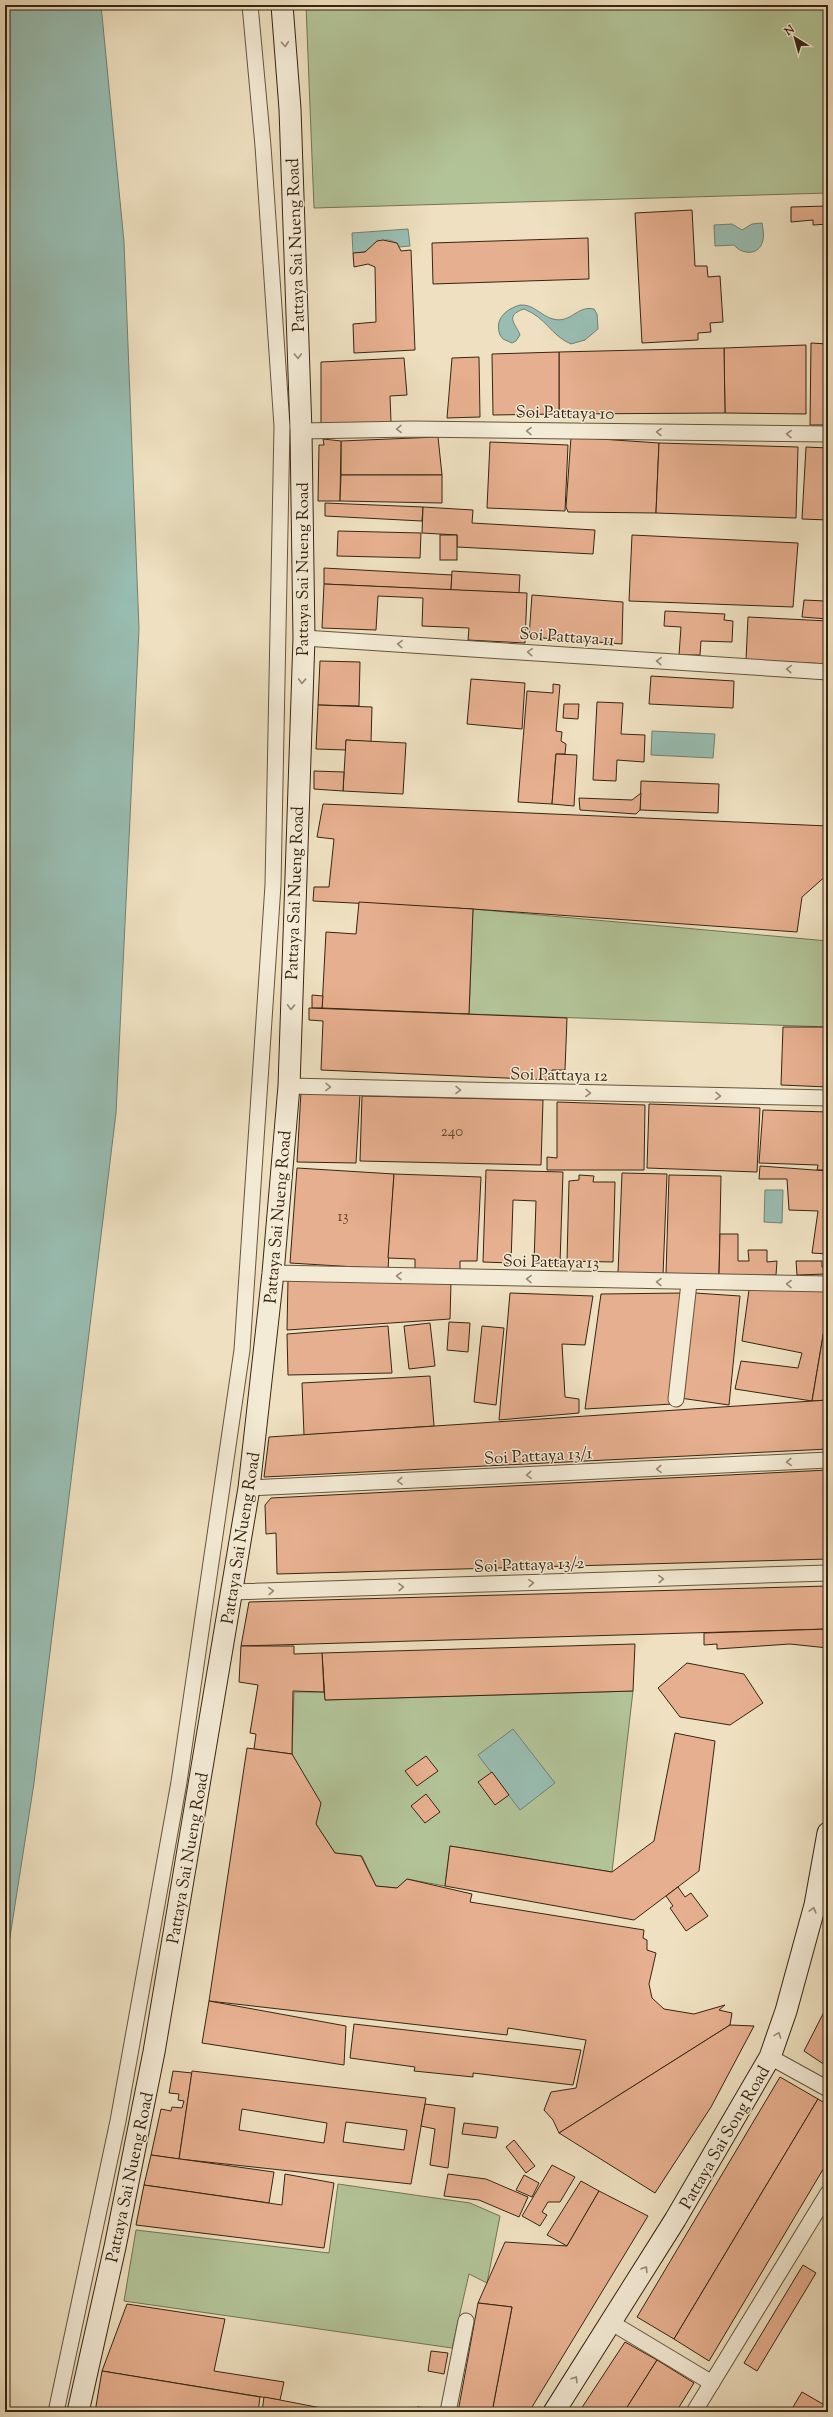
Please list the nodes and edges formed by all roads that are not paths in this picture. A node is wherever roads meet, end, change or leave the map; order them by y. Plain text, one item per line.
1 (250, 5) edge
2 (282, 5) edge
3 (301, 431) junction
4 (828, 434) edge
5 (304, 638) junction
6 (828, 672) edge
7 (289, 1086) junction
8 (828, 1098) edge
9 (273, 1273) junction
10 (689, 1283) junction
11 (828, 1284) edge
12 (676, 1400) dead end
13 (828, 1460) edge
14 (250, 1488) junction
15 (828, 1573) edge
16 (232, 1592) junction
17 (828, 1833) edge
18 (770, 2057) junction
19 (828, 2089) edge
20 (828, 2193) edge
21 (466, 2321) dead end
22 (612, 2323) junction
23 (712, 2383) junction
24 (56, 2412) edge
25 (78, 2412) edge
26 (448, 2412) edge
27 (554, 2412) edge
28 (694, 2412) edge

1 - 24 street
2 -> 3 main road, Pattaya Sai Nueng Road
4 -> 3 street, Soi Pattaya 10
3 - 5 main road, Pattaya Sai Nueng Road
6 -> 5 street, Soi Pattaya 11
5 -> 7 main road, Pattaya Sai Nueng Road
7 -> 8 street, Soi Pattaya 12
7 - 9 main road, Pattaya Sai Nueng Road
10 -> 9 street, Soi Pattaya 13
9 - 14 main road, Pattaya Sai Nueng Road
11 -> 10 street, Soi Pattaya 13
10 - 12 street
13 -> 14 street, Soi Pattaya 13/1
14 - 16 main road, Pattaya Sai Nueng Road
16 -> 15 street, Soi Pattaya 13/2
16 - 25 main road, Pattaya Sai Nueng Road
18 -> 17 main road, Pattaya Sai Song Road
18 - 19 street
22 -> 18 main road, Pattaya Sai Song Road
20 - 23 street
21 - 26 street
22 - 23 street
27 -> 22 main road, Pattaya Sai Song Road
23 - 28 street

